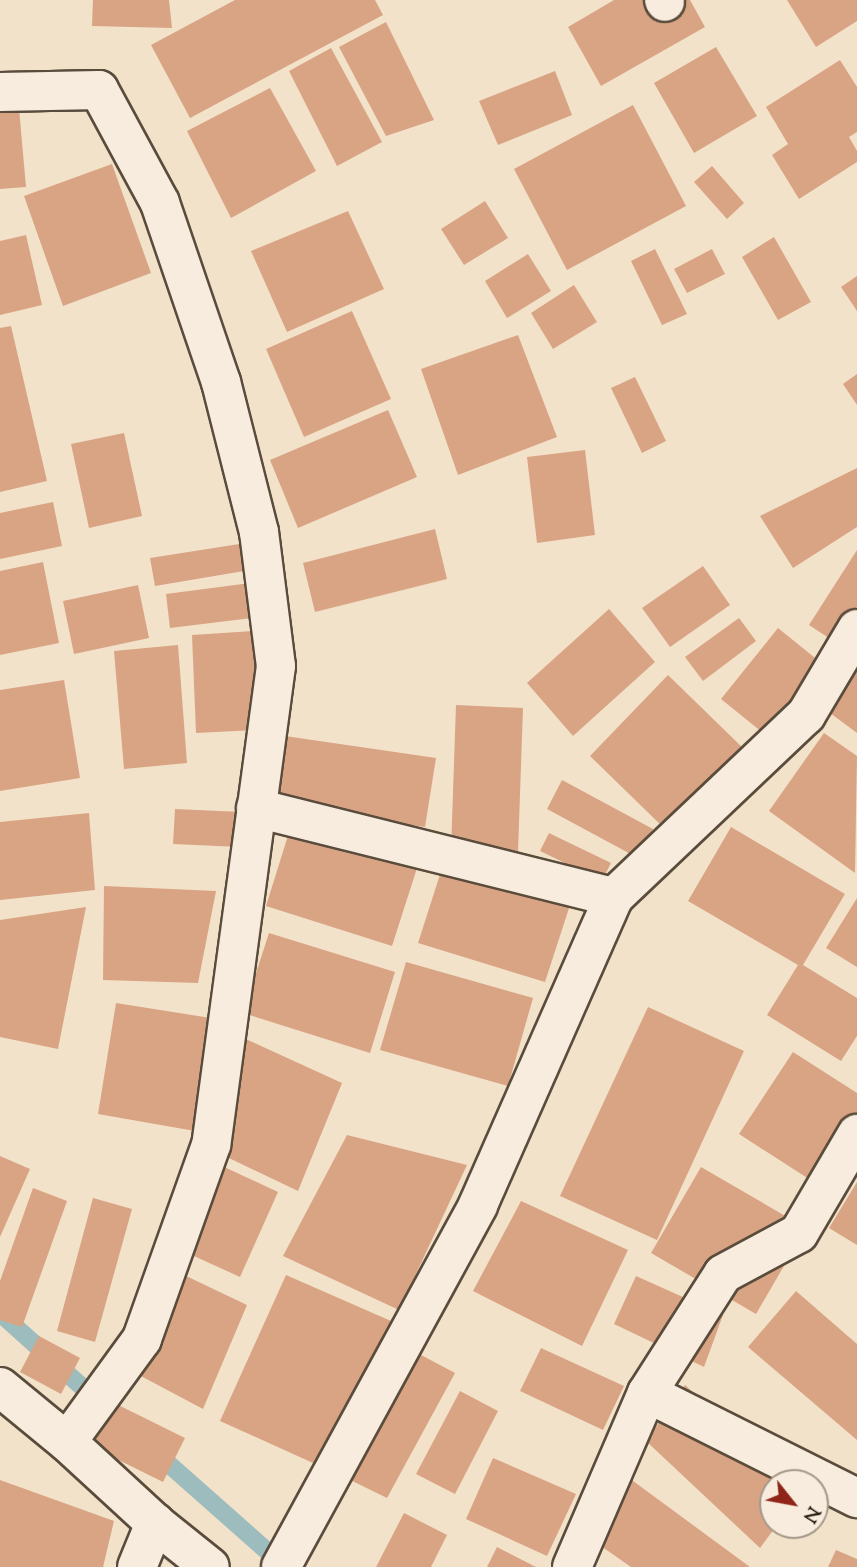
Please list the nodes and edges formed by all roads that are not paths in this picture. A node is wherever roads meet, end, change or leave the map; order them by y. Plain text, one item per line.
1 (0, 92) edge
2 (857, 629) edge
3 (256, 808) junction
4 (614, 897) junction
5 (857, 1134) edge
6 (0, 1387) edge
7 (647, 1393) junction
8 (67, 1442) junction
9 (857, 1498) edge
10 (155, 1523) junction
11 (137, 1567) edge
12 (210, 1567) edge
13 (281, 1567) edge
14 (572, 1567) edge

1 - 3 street
2 - 4 street
3 - 4 street
3 - 8 street
4 - 13 street
5 - 7 street
6 - 8 street
7 - 9 street
7 - 14 street
8 - 10 street
10 - 11 street
10 - 12 street

